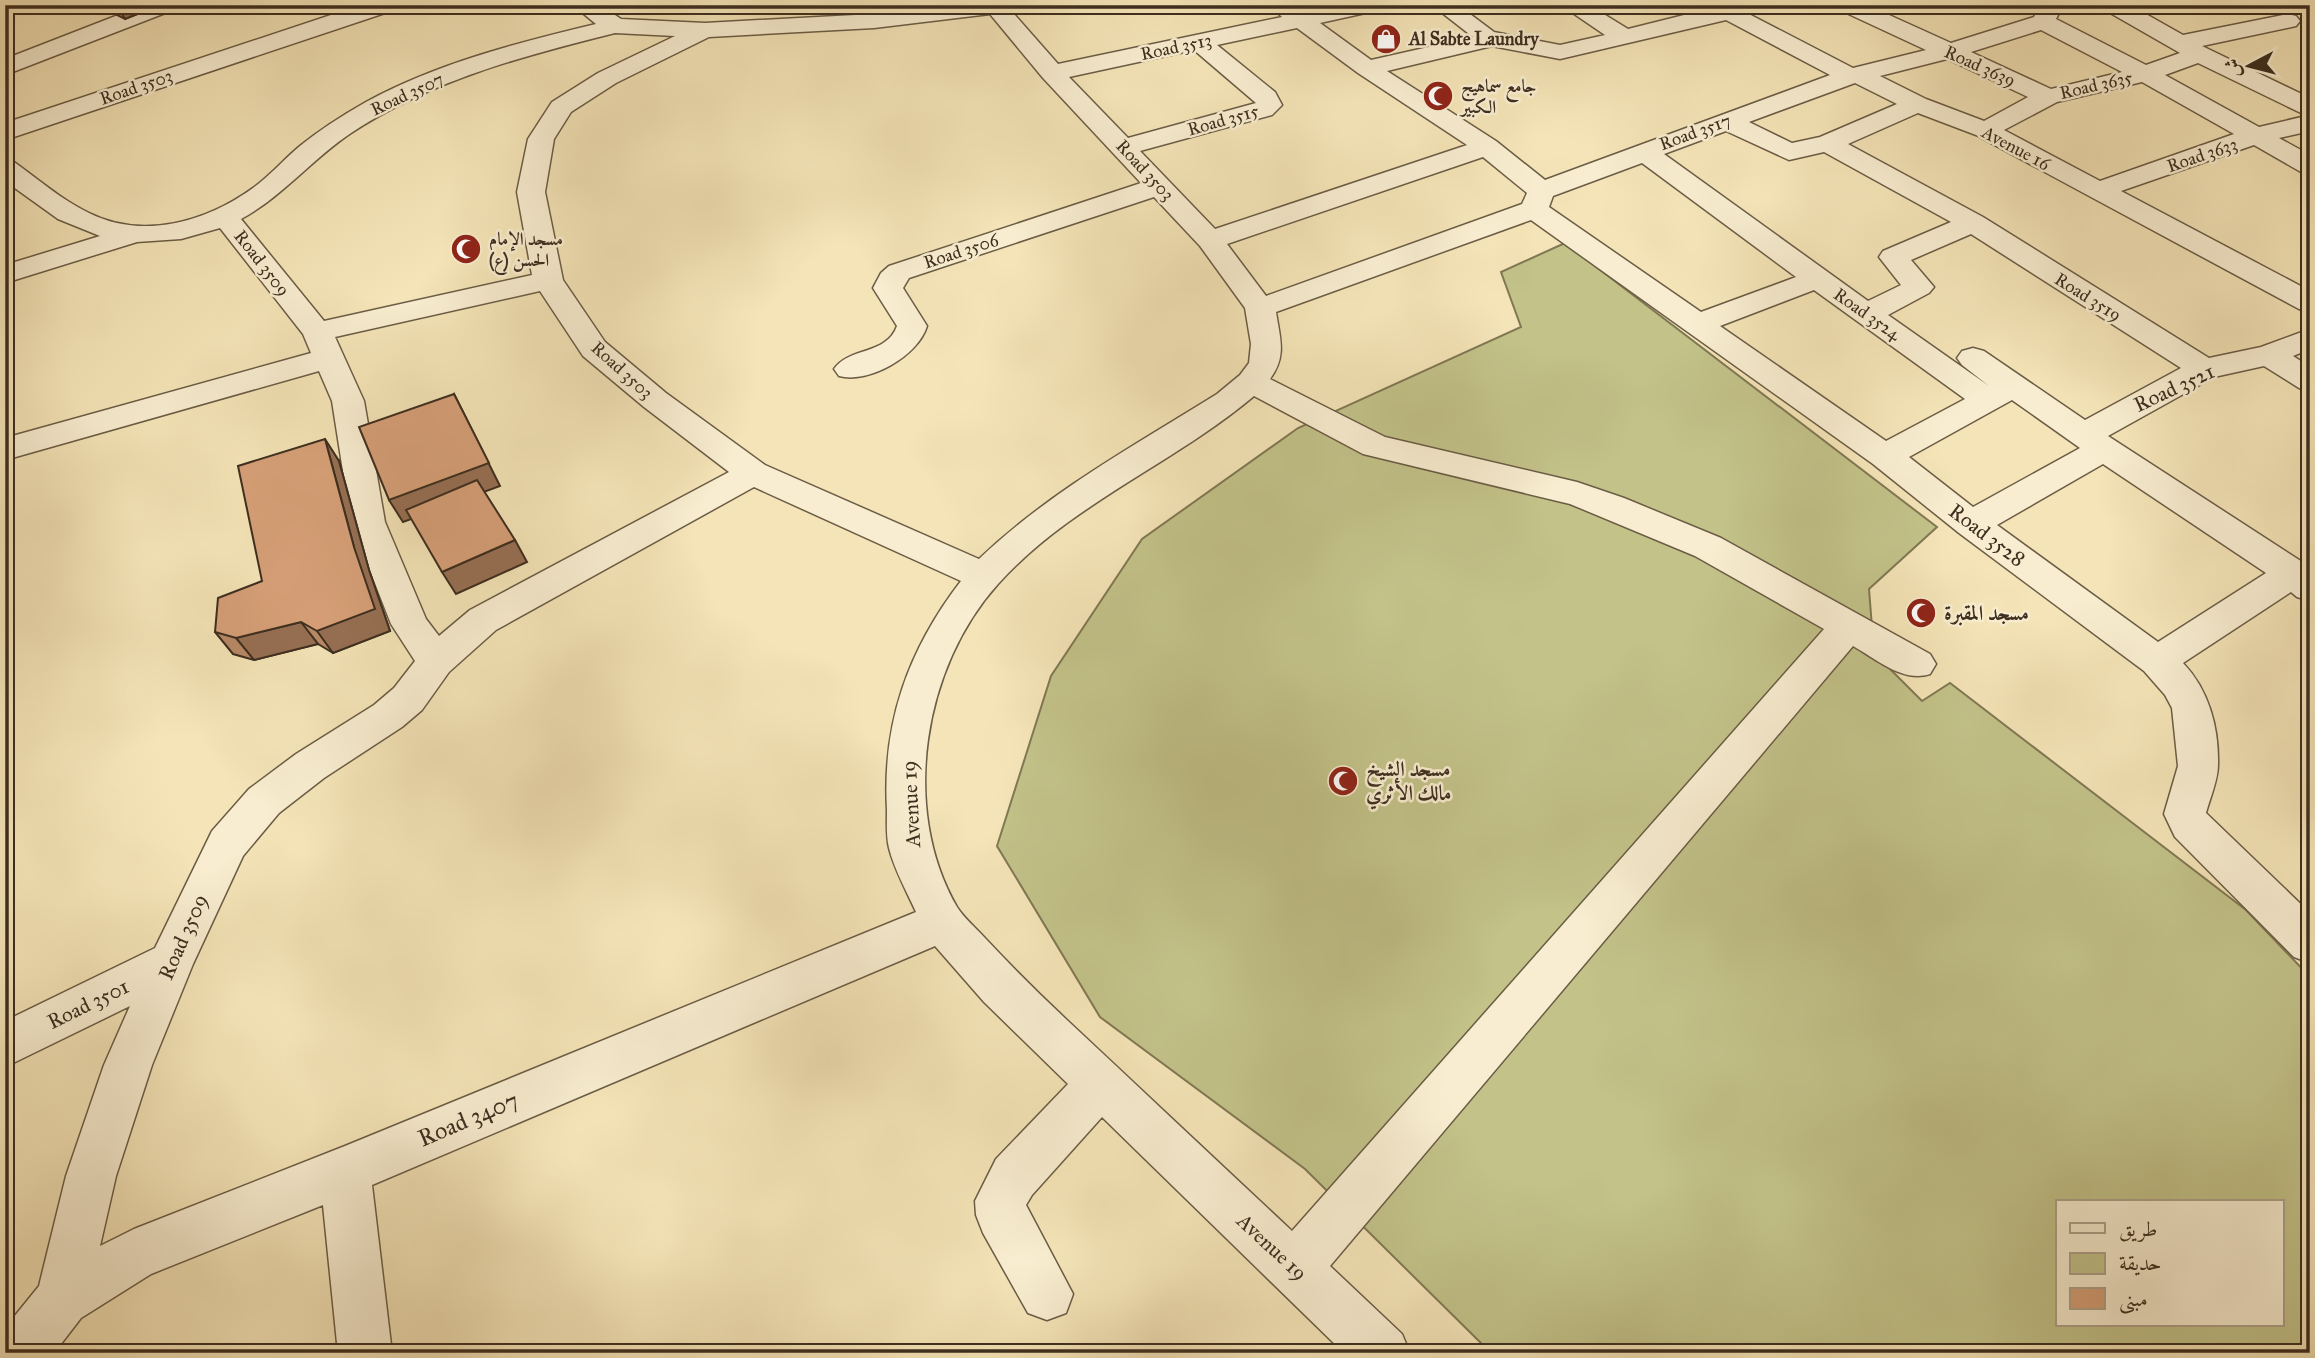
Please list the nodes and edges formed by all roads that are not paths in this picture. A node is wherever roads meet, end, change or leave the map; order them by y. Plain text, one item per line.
1 (165, 5) edge
2 (386, 5) edge
3 (584, 5) edge
4 (762, 5) edge
5 (1281, 5) edge
6 (1371, 5) edge
7 (1443, 5) edge
8 (1572, 5) edge
9 (2113, 5) edge
10 (2253, 5) edge
11 (998, 6) edge
12 (1853, 7) edge
13 (1734, 8) edge
14 (2048, 14) edge
15 (2288, 21) junction
16 (1301, 22) junction
17 (615, 26) junction
18 (772, 28) junction
19 (705, 30) junction
20 (2310, 32) edge
21 (1625, 37) junction
22 (1486, 38) junction
23 (1199, 42) junction
24 (2190, 49) junction
25 (1948, 52) junction
26 (5, 68) edge
27 (1367, 68) junction
28 (1052, 73) junction
29 (2144, 74) junction
30 (1853, 75) junction
31 (2048, 97) junction
32 (1917, 104) junction
33 (2310, 108) edge
34 (1726, 121) junction
35 (2310, 123) edge
36 (1985, 130) junction
37 (5, 131) edge
38 (2255, 136) junction
39 (1828, 143) junction
40 (1124, 147) junction
41 (1487, 147) junction
42 (1643, 151) junction
43 (2310, 166) edge
44 (5, 168) edge
45 (1160, 186) junction
46 (2096, 191) junction
47 (1537, 200) junction
48 (226, 218) junction
49 (1973, 223) junction
50 (137, 234) junction
51 (1210, 240) junction
52 (5, 274) edge
53 (1817, 279) junction
54 (548, 280) junction
55 (2310, 303) edge
56 (1259, 308) junction
57 (1867, 314) junction
58 (1697, 324) junction
59 (2310, 338) edge
60 (322, 345) junction
61 (2269, 355) junction
62 (1973, 358) dead end
63 (850, 369) dead end
64 (2204, 369) junction
65 (2310, 381) edge
66 (1251, 382) junction
67 (2001, 393) junction
68 (2094, 441) junction
69 (5, 449) edge
70 (1885, 456) junction
71 (753, 473) junction
72 (1971, 524) junction
73 (984, 576) junction
74 (2301, 581) edge
75 (1849, 625) junction
76 (2157, 661) junction
77 (436, 662) junction
78 (1917, 664) dead end
79 (942, 922) junction
80 (2309, 941) edge
81 (171, 963) junction
82 (5, 1045) edge
83 (1100, 1084) junction
84 (345, 1171) junction
85 (1293, 1267) junction
86 (1047, 1294) dead end
87 (62, 1299) junction
88 (1369, 1349) edge
89 (20, 1353) edge
90 (365, 1353) edge

1 - 26 street
2 - 37 street, Road 3503
3 - 17 street
4 - 18 street
5 - 16 street
6 - 16 street, Road 3513
7 - 22 street
8 - 21 street
9 - 24 street
10 - 15 street
11 - 18 street, Road 3507
11 - 28 street, Road 3503
12 - 25 street, Road 3639
13 - 21 street
13 - 30 street, Avenue 16
14 - 25 street, Road 3517
14 - 29 street, Road 3635
15 - 20 street
15 - 24 street, Road 3635
16 - 23 street, Road 3513
16 - 27 street
17 - 19 street, Road 3507
17 - 48 street, Road 3507
18 - 19 street, Road 3507
19 - 54 street, Road 3503
21 - 22 street
22 - 27 street
23 - 28 street, Road 3513
23 - 40 street, Road 3515
24 - 29 street, Road 3635
24 - 33 street
25 - 30 street, Road 3517
25 - 31 street, Road 3639
27 - 41 street
28 - 40 street, Road 3503
29 - 31 street, Road 3635
29 - 38 street, Road 3635
30 - 32 street, Avenue 16
30 - 34 street, Road 3517
31 - 36 street, Road 3639
32 - 36 street, Avenue 16
32 - 39 street
34 - 39 street
34 - 42 street, Road 3517
35 - 38 street, Road 3633
36 - 46 street, Avenue 16
38 - 43 street, Road 3635
38 - 46 street, Road 3633
39 - 49 street, Road 3519
40 - 45 street, Road 3503
41 - 47 street
41 - 51 street
42 - 47 street, Road 3517
42 - 53 street
44 - 50 street, Road 3509
45 - 51 street, Road 3503
45 - 63 street, Road 3506
46 - 55 street, Avenue 16
47 - 56 street, Road 3517
47 - 58 street, Road 3528
48 - 50 street, Road 3509
48 - 60 street, Road 3509
49 - 57 street
49 - 64 street, Road 3519
50 - 52 street
51 - 56 street, Road 3503
53 - 57 street, Road 3524
53 - 58 street, Road 3524
54 - 60 street
54 - 71 street, Road 3503
56 - 66 street, Avenue 19
57 - 67 street, Road 3524
58 - 70 street, Road 3528
59 - 61 street, Road 3521
60 - 69 street
60 - 77 street, Road 3509
61 - 64 street, Road 3521
61 - 65 street
62 - 67 street, Road 3524
64 - 68 street, Road 3521
66 - 73 street, Avenue 19
66 - 75 street
67 - 68 street, Road 3524
67 - 70 street
68 - 72 street
68 - 74 street, Road 3524
70 - 72 street, Road 3528
71 - 73 street, Road 3503
71 - 77 street, Road 3509
72 - 76 street, Road 3528
73 - 79 street, Avenue 19
74 - 76 street, Road 3524
75 - 78 street
75 - 85 street
76 - 80 street, Road 3528
77 - 81 street, Road 3509
79 - 83 street, Avenue 19
79 - 84 street, Road 3407
81 - 82 street, Road 3501
81 - 87 street, Road 3509
83 - 85 street, Avenue 19
83 - 86 street
84 - 87 street, Road 3407
84 - 90 street
85 - 88 street, Avenue 19
87 - 89 street, Road 3407

